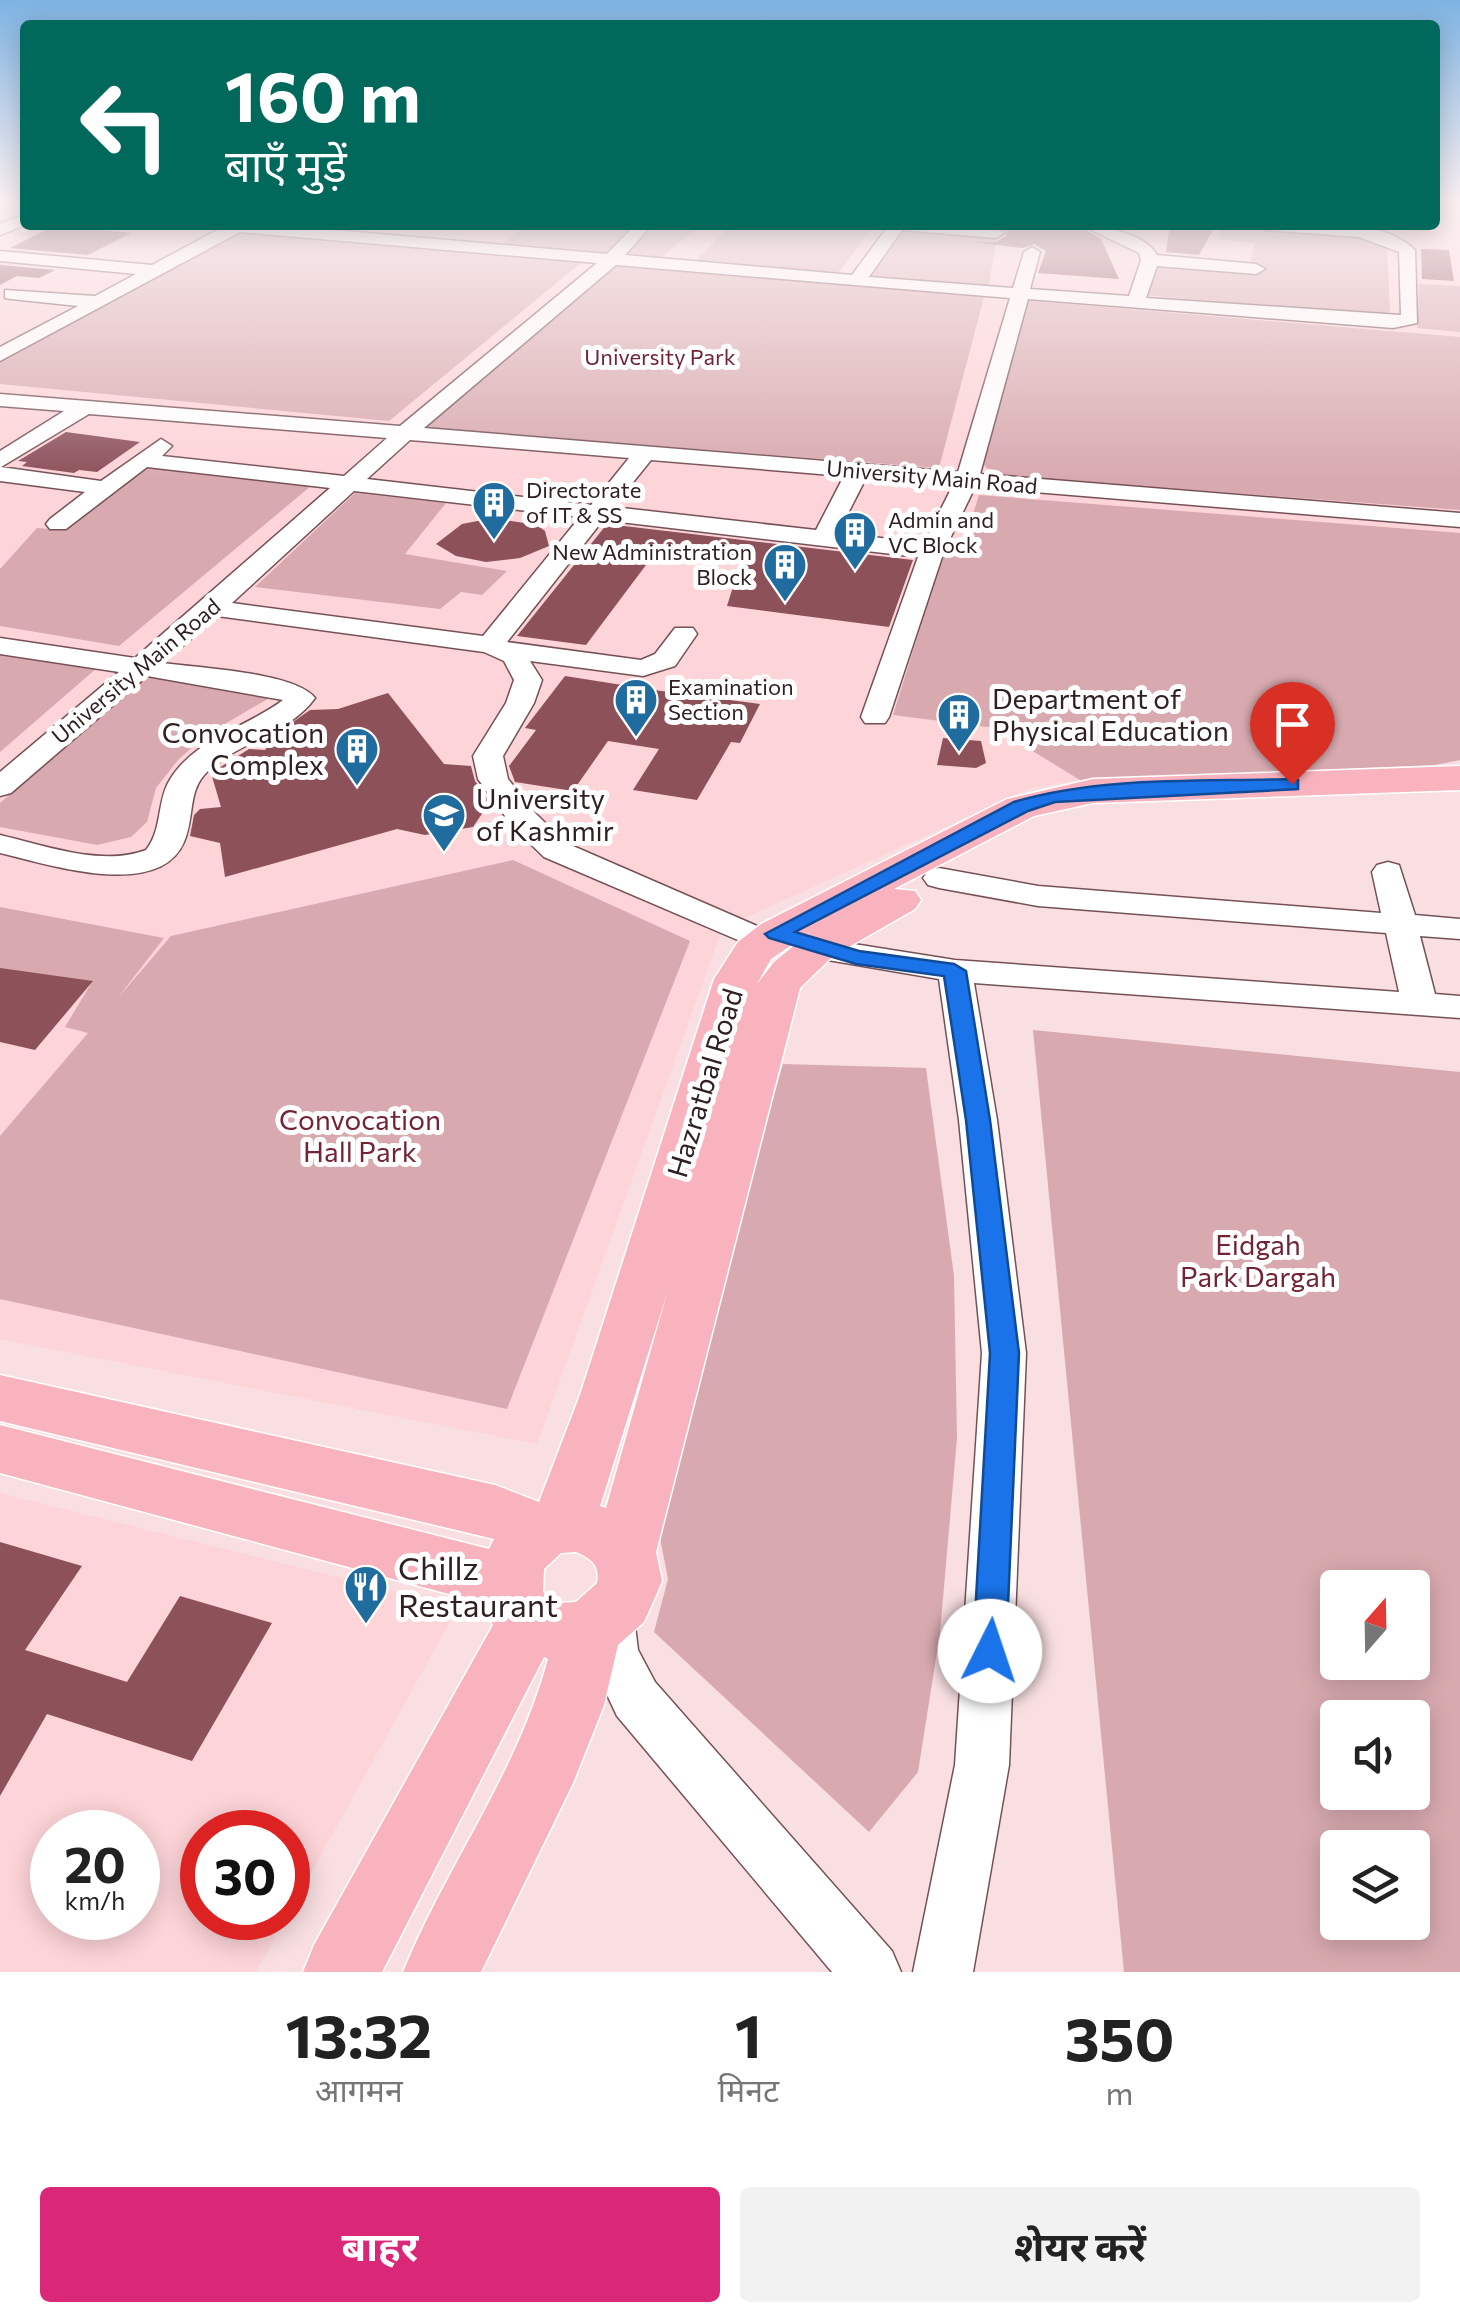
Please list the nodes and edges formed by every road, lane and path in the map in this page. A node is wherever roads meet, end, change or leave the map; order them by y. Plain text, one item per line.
1 (23, 295) edge
2 (111, 295) edge
3 (569, 295) edge
4 (1017, 295) edge
5 (1156, 295) edge
6 (1409, 295) edge
7 (98, 302) junction
8 (14, 328) dead end
9 (42, 332) junction
10 (0, 355) edge
11 (0, 400) edge
12 (82, 409) junction
13 (194, 418) junction
14 (404, 434) junction
15 (644, 454) junction
16 (143, 460) junction
17 (0, 461) edge
18 (858, 472) junction
19 (0, 474) edge
20 (967, 480) junction
21 (351, 484) junction
22 (105, 488) junction
23 (599, 514) junction
24 (1460, 520) edge
25 (58, 524) dead end
26 (823, 540) junction
27 (932, 551) junction
28 (211, 608) junction
29 (684, 634) dead end
30 (0, 646) edge
31 (496, 647) junction
32 (138, 666) junction
33 (875, 716) dead end
34 (1460, 778) edge
35 (0, 786) edge
36 (1460, 800) edge
37 (0, 844) edge
38 (1388, 872) dead end
39 (939, 878) junction
40 (1400, 924) junction
41 (1460, 928) edge
42 (786, 941) junction
43 (954, 971) junction
44 (1420, 1004) junction
45 (1460, 1007) edge
46 (0, 1398) edge
47 (0, 1449) edge
48 (556, 1585) junction
49 (341, 1972) edge
50 (441, 1972) edge
51 (870, 1972) edge
52 (943, 1972) edge

1 - 7 street
2 - 7 street
3 - 14 street, University Main Road
4 - 20 street
5 - 6 street
7 - 9 street
8 - 9 street
9 - 10 street
11 - 12 street, University Main Road
12 - 13 street, University Main Road
12 - 17 street
13 - 14 street, University Main Road
13 - 16 street
14 - 15 street, University Main Road
14 - 21 street, University Main Road
15 - 18 street, University Main Road
15 - 23 street
16 - 21 street
16 - 22 street
18 - 20 street, University Main Road
18 - 26 street
19 - 22 street
20 - 24 street, University Main Road
20 - 27 street
21 - 23 street
21 - 28 street, University Main Road
22 - 25 street
23 - 26 street
23 - 31 street
26 - 27 street
27 - 33 street
28 - 31 street
28 - 32 street, University Main Road
29 - 31 street
30 - 32 street
31 - 42 street
32 - 35 street, University Main Road
32 - 37 street
34 - 42 main road, Hazratbal Road
36 - 39 main road, Hazratbal Road
38 - 40 street
39 - 40 street
39 - 42 main road, Hazratbal Road
40 - 41 street
40 - 44 street
42 - 43 street
42 - 48 main road, Hazratbal Road
42 - 48 main road, Hazratbal Road
43 - 44 street
43 - 52 street
44 - 45 street
46 - 48 main road
47 - 48 main road
48 - 49 main road, Hazratbal Road
48 - 50 main road, Hazratbal Road
48 - 51 street

